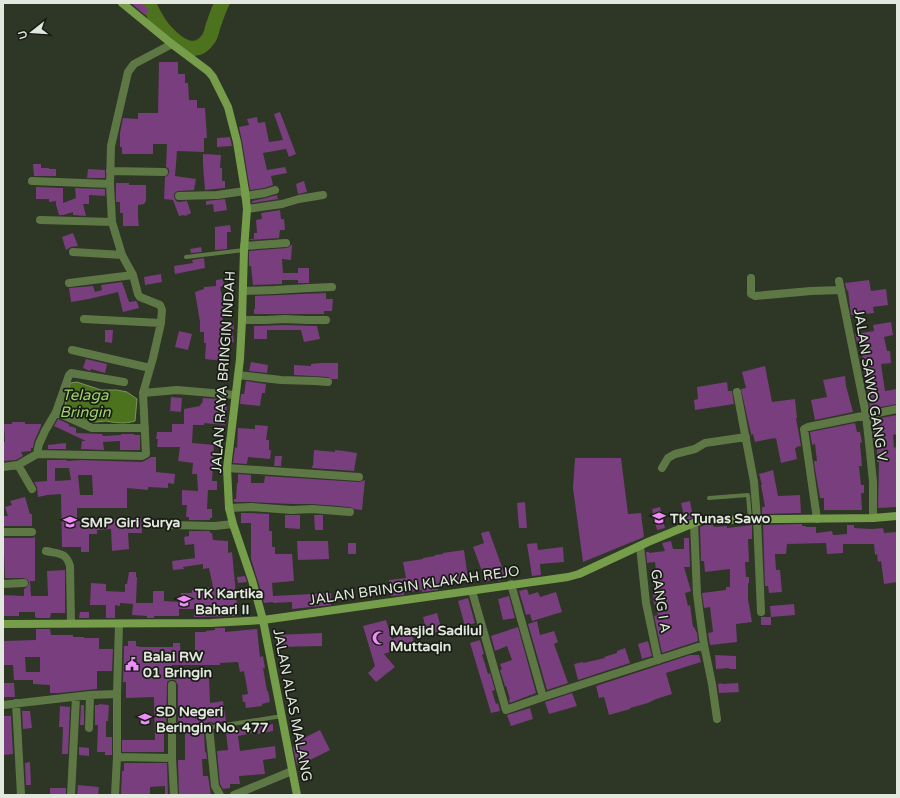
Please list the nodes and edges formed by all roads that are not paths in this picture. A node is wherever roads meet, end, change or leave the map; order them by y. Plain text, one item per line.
1 (122, 3) edge
2 (172, 44) junction
3 (110, 171) junction
4 (164, 172) dead end
5 (32, 181) dead end
6 (110, 184) junction
7 (275, 190) dead end
8 (245, 194) junction
9 (323, 195) dead end
10 (179, 196) dead end
11 (246, 209) junction
12 (40, 220) dead end
13 (112, 222) junction
14 (286, 243) dead end
15 (244, 248) junction
16 (73, 252) dead end
17 (122, 255) junction
18 (186, 257) dead end
19 (133, 275) junction
20 (751, 278) dead end
21 (69, 283) dead end
22 (332, 287) dead end
23 (243, 291) junction
24 (84, 319) dead end
25 (242, 320) junction
26 (326, 320) dead end
27 (161, 323) junction
28 (72, 350) dead end
29 (150, 368) junction
30 (238, 375) junction
31 (124, 382) dead end
32 (328, 382) dead end
33 (737, 392) dead end
34 (143, 393) junction
35 (235, 395) junction
36 (897, 409) edge
37 (56, 412) junction
38 (866, 415) junction
39 (145, 428) junction
40 (746, 437) junction
41 (37, 454) junction
42 (18, 465) junction
43 (3, 466) edge
44 (227, 468) junction
45 (662, 468) dead end
46 (359, 477) dead end
47 (32, 489) dead end
48 (709, 498) dead end
49 (229, 508) junction
50 (350, 512) dead end
51 (897, 516) edge
52 (873, 518) junction
53 (754, 519) junction
54 (817, 519) junction
55 (694, 523) junction
56 (233, 524) junction
57 (170, 525) dead end
58 (3, 532) edge
59 (32, 532) dead end
60 (640, 546) junction
61 (46, 551) dead end
62 (24, 583) dead end
63 (3, 584) edge
64 (512, 584) junction
65 (472, 591) junction
66 (761, 612) dead end
67 (263, 620) junction
68 (71, 623) junction
69 (3, 624) edge
70 (119, 624) junction
71 (704, 645) junction
72 (658, 660) junction
73 (172, 685) dead end
74 (117, 694) junction
75 (90, 695) junction
76 (76, 697) junction
77 (543, 697) junction
78 (16, 702) junction
79 (3, 705) edge
80 (282, 716) junction
81 (717, 719) dead end
82 (90, 728) dead end
83 (209, 728) junction
84 (194, 730) dead end
85 (117, 757) junction
86 (172, 758) junction
87 (292, 771) junction
88 (21, 795) edge
89 (71, 795) edge
90 (115, 795) edge
91 (174, 795) edge
92 (220, 795) edge
93 (234, 795) edge
94 (297, 795) edge

1 - 2 street, JALAN RAYA BRINGIN INDAH
2 - 3 street
2 - 8 street, JALAN RAYA BRINGIN INDAH
3 - 4 street
3 - 6 street
5 - 6 street
6 - 13 street
7 - 8 street
8 - 10 street
8 - 11 street, JALAN RAYA BRINGIN INDAH
9 - 11 street
11 - 15 street, JALAN RAYA BRINGIN INDAH
12 - 13 street
13 - 17 street
14 - 15 street
15 - 18 lane
15 - 23 street, JALAN RAYA BRINGIN INDAH
16 - 17 street
17 - 19 street
19 - 21 street
19 - 27 street
20 - 38 street, JALAN SAWO GANG V
22 - 23 street
23 - 25 street, JALAN RAYA BRINGIN INDAH
24 - 27 street
25 - 26 street
25 - 30 street, JALAN RAYA BRINGIN INDAH
27 - 29 street
28 - 29 street
29 - 34 street
30 - 32 street
30 - 35 street, JALAN RAYA BRINGIN INDAH
31 - 37 street
33 - 40 street
34 - 35 street
34 - 39 street
35 - 44 street, JALAN RAYA BRINGIN INDAH
36 - 38 street
37 - 39 street
37 - 41 street
38 - 52 street, JALAN SAWO GANG V
38 - 54 street
39 - 41 street
40 - 45 street
40 - 53 street
41 - 42 street
42 - 43 street
42 - 47 street
44 - 46 street
44 - 49 street, JALAN RAYA BRINGIN INDAH
48 - 53 lane
49 - 50 street
49 - 56 street, JALAN RAYA BRINGIN INDAH
51 - 52 street, JALAN BRINGIN KLAKAH REJO
52 - 54 street, JALAN BRINGIN KLAKAH REJO
53 - 54 street, JALAN BRINGIN KLAKAH REJO
53 - 55 street, JALAN BRINGIN KLAKAH REJO
53 - 66 street
55 - 60 street, JALAN BRINGIN KLAKAH REJO
55 - 71 street
56 - 57 street
56 - 67 street, JALAN RAYA BRINGIN INDAH
58 - 59 street
60 - 64 street, JALAN BRINGIN KLAKAH REJO
60 - 72 street, GANG I A
61 - 68 street
62 - 63 street
64 - 65 street, JALAN BRINGIN KLAKAH REJO
64 - 77 street
65 - 67 street, JALAN BRINGIN KLAKAH REJO
65 - 77 street
67 - 70 street, JALAN BRINGIN KLAKAH REJO
67 - 80 street, JALAN ALAS MALANG
68 - 69 street, JALAN BRINGIN KLAKAH REJO
68 - 70 street, JALAN BRINGIN KLAKAH REJO
70 - 74 street
71 - 72 street
71 - 81 street
72 - 77 street
73 - 86 street
74 - 75 street
74 - 85 street
75 - 76 street
75 - 82 street
76 - 78 street
76 - 89 street
78 - 79 street
78 - 88 street
80 - 83 lane
80 - 87 street, JALAN ALAS MALANG
83 - 84 lane
83 - 92 street
85 - 86 street
85 - 90 street
86 - 91 street
87 - 93 street
87 - 94 street, JALAN ALAS MALANG

